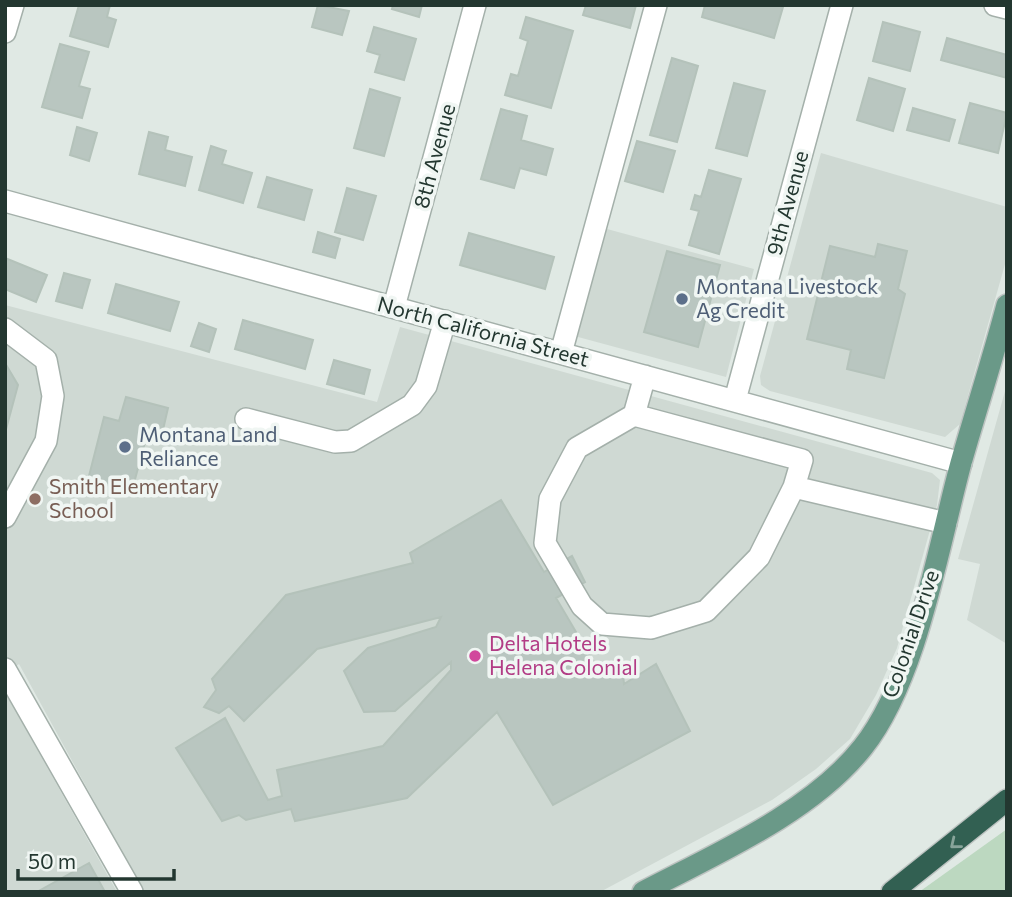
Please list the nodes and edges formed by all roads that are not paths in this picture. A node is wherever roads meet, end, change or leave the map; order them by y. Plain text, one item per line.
1 (13, 5) edge
2 (475, 5) edge
3 (656, 5) edge
4 (842, 5) edge
5 (995, 5) edge
6 (1007, 8) edge
7 (5, 32) edge
8 (5, 201) edge
9 (1007, 305) edge
10 (394, 307) junction
11 (445, 321) junction
12 (5, 329) edge
13 (561, 353) junction
14 (645, 376) junction
15 (735, 400) junction
16 (634, 415) junction
17 (246, 419) dead end
18 (961, 463) junction
19 (794, 487) junction
20 (5, 517) edge
21 (946, 523) junction
22 (5, 669) edge
23 (1007, 800) edge
24 (132, 892) edge
25 (643, 892) edge
26 (891, 892) edge

1 - 7 street
2 - 10 street, 8th Avenue
3 - 13 street
4 - 15 street, 9th Avenue
5 - 6 street
8 - 10 street, North California Street
9 - 18 main road, Colonial Drive
10 - 11 street, North California Street
11 - 13 street, North California Street
11 - 17 street
12 - 20 street
13 - 14 street, North California Street
14 - 15 street, North California Street
14 - 16 street
15 - 18 street, North California Street
16 - 19 street
16 - 19 street
18 - 21 main road, Colonial Drive
19 - 21 street
21 - 25 main road, Colonial Drive
22 - 24 street
23 -> 26 highway

